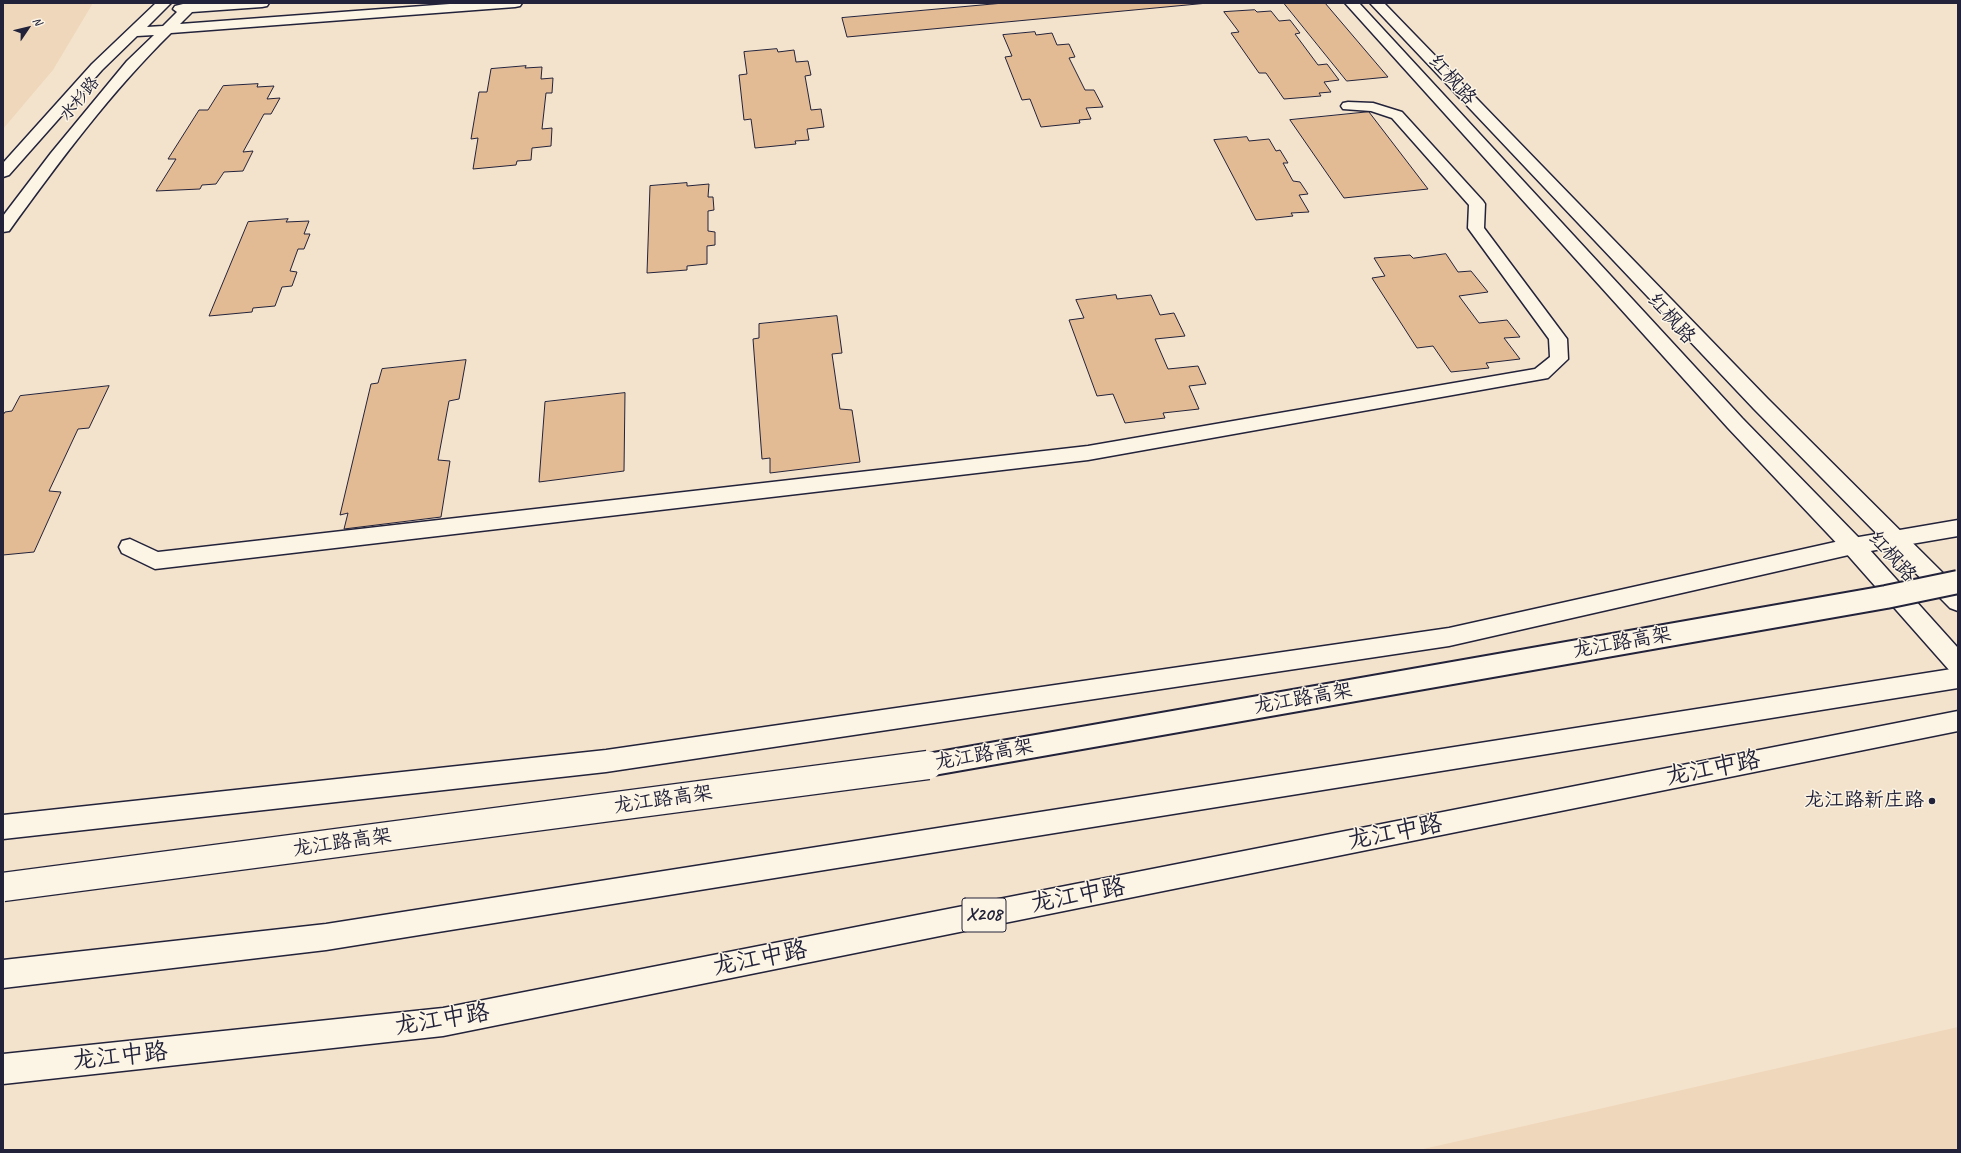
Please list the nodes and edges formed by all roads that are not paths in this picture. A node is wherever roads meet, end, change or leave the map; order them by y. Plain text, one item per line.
1 (262, 3) edge
2 (515, 3) edge
3 (1352, 3) edge
4 (1377, 3) edge
5 (191, 6) edge
6 (159, 7) edge
7 (168, 29) junction
8 (134, 32) junction
9 (1348, 106) dead end
10 (3, 172) edge
11 (3, 227) edge
12 (1958, 528) edge
13 (1895, 538) junction
14 (1853, 546) junction
15 (130, 547) dead end
16 (1958, 582) edge
17 (1958, 602) edge
18 (1958, 664) edge
19 (1958, 678) edge
20 (1958, 721) edge
21 (3, 827) edge
22 (3, 887) edge
23 (3, 974) edge
24 (3, 1069) edge

1 - 5 main road
2 - 7 main road
3 - 14 main road, 红枫路
4 - 13 main road, 红枫路
5 - 6 main road
5 - 7 main road, 水杉路
6 - 8 main road, 水杉路
7 - 8 main road
7 - 11 main road, 水杉路
8 - 10 main road, 水杉路
9 - 15 main road
12 - 13 main road
13 - 14 main road
13 - 17 main road, 红枫路
14 - 18 main road, 红枫路
14 - 21 main road
16 - 22 main road, 龙江路高架, bridge
19 - 23 main road
20 - 24 main road, 龙江中路 / X208

